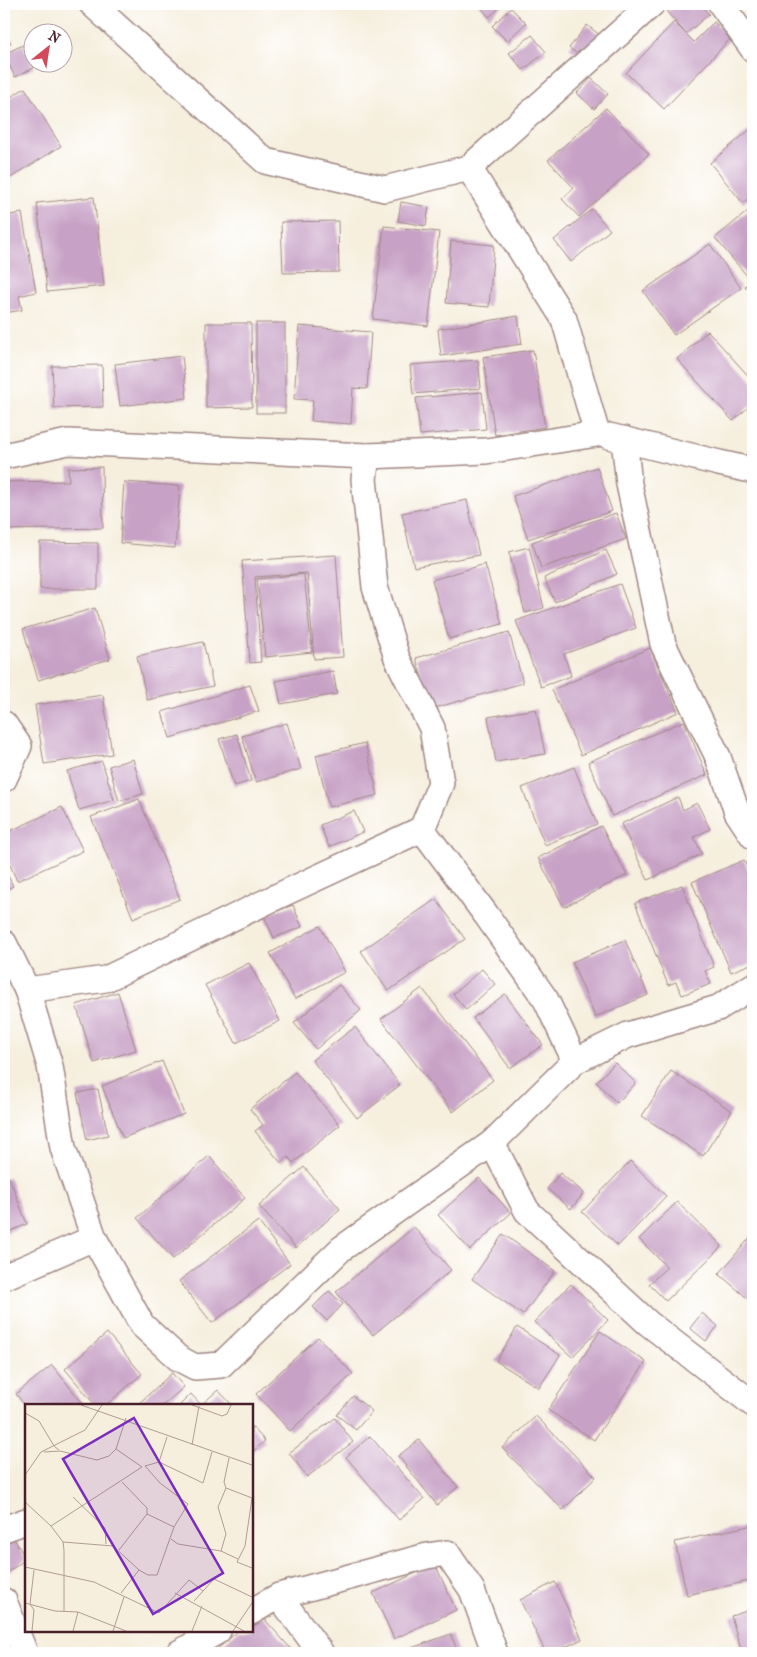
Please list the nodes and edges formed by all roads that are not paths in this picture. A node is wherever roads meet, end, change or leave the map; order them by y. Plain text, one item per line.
1 (92, 4) edge
2 (652, 4) edge
3 (721, 4) edge
4 (753, 49) edge
5 (469, 168) junction
6 (597, 434) junction
7 (624, 439) junction
8 (4, 456) edge
9 (367, 456) junction
10 (752, 471) edge
11 (4, 724) edge
12 (4, 780) edge
13 (422, 829) junction
14 (753, 836) edge
15 (4, 943) edge
16 (753, 986) edge
17 (27, 990) junction
18 (575, 1061) junction
19 (492, 1142) junction
20 (94, 1238) junction
21 (4, 1277) edge
22 (753, 1404) edge
23 (25, 1521) edge
24 (4, 1529) edge
25 (279, 1596) junction
26 (4, 1601) edge
27 (252, 1611) edge
28 (216, 1632) edge
29 (25, 1653) edge
30 (179, 1653) edge
31 (321, 1653) edge
32 (495, 1653) edge

1 - 5 street
2 - 5 street
3 - 4 street
5 - 6 street
6 - 7 street
6 - 9 street
7 - 10 street
7 - 14 street
8 - 9 street
9 - 13 street
11 - 12 street
13 - 17 street
13 - 18 street
15 - 17 street
16 - 18 street
17 - 20 street
18 - 19 street
19 - 20 street
19 - 22 street
20 - 21 street
23 - 24 street
25 - 27 street
25 - 31 street
25 - 32 street
26 - 29 street
28 - 30 street

